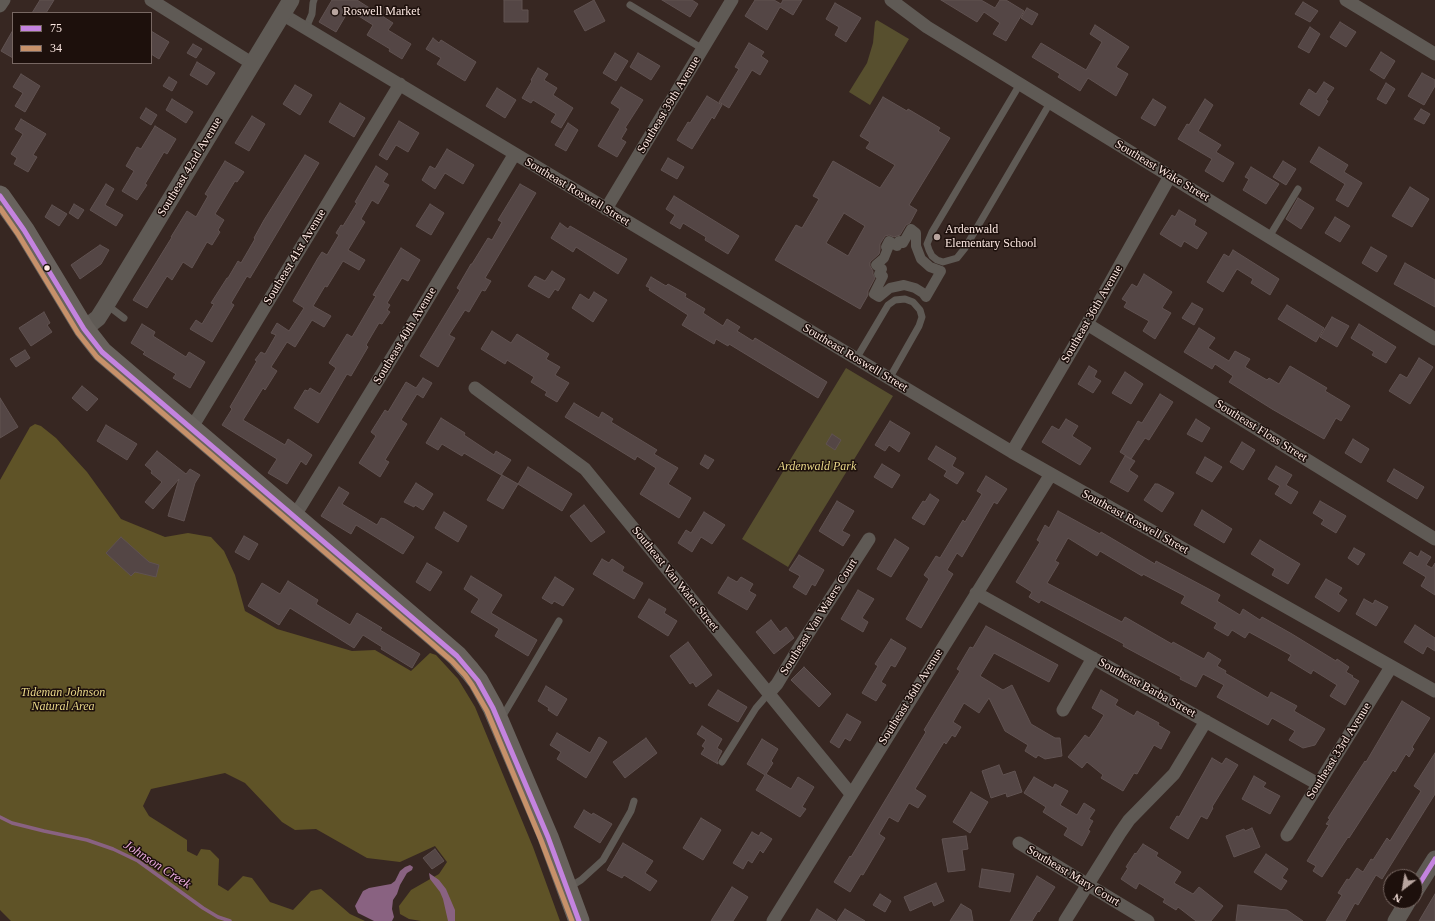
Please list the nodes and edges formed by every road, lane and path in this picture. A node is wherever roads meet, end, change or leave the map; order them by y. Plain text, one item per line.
1 (4, 0) edge
2 (151, 0) edge
3 (314, 0) edge
4 (732, 0) edge
5 (891, 0) edge
6 (1346, 0) edge
7 (630, 5) dead end
8 (0, 6) edge
9 (286, 7) edge
10 (306, 28) junction
11 (703, 49) junction
12 (1435, 54) edge
13 (253, 64) junction
14 (400, 84) junction
15 (1020, 84) junction
16 (1050, 103) junction
17 (514, 154) junction
18 (1170, 176) junction
19 (1298, 189) dead end
20 (0, 196) edge
21 (606, 209) junction
22 (1269, 237) junction
23 (926, 297) joint
24 (107, 305) junction
25 (124, 318) dead end
26 (1087, 324) junction
27 (84, 329) junction
28 (1435, 339) edge
29 (856, 359) junction
30 (889, 379) junction
31 (475, 388) dead end
32 (191, 429) junction
33 (1012, 452) junction
34 (1051, 474) junction
35 (294, 517) junction
36 (869, 539) dead end
37 (1435, 539) edge
38 (976, 593) junction
39 (559, 621) dead end
40 (1092, 658) junction
41 (1391, 667) junction
42 (1435, 691) edge
43 (769, 693) junction
44 (1063, 710) dead end
45 (1206, 721) junction
46 (499, 722) junction
47 (722, 762) dead end
48 (1318, 784) junction
49 (851, 794) junction
50 (634, 801) dead end
51 (1287, 835) dead end
52 (1019, 843) dead end
53 (1435, 859) edge
54 (1423, 878) edge
55 (1088, 884) junction
56 (568, 888) junction
57 (1403, 909) edge
58 (579, 921) edge
59 (773, 921) edge
60 (1065, 921) edge
61 (1148, 921) edge
62 (1396, 921) edge

1 - 8 street
2 - 13 street
3 - 10 lane
4 - 11 street, Southeast 39th Avenue
5 - 15 street, Southeast Wake Street
6 - 12 street
7 - 11 lane
9 - 10 street, Southeast Roswell Street
9 - 13 street, Southeast 42nd Avenue
10 - 14 street, Southeast Roswell Street
11 - 21 street, Southeast 39th Avenue
13 - 24 street, Southeast 42nd Avenue
14 - 17 street, Southeast Roswell Street
14 - 32 street, Southeast 41st Avenue
15 - 16 street, Southeast Wake Street
15 - 16 lane
16 - 18 street, Southeast Wake Street
17 - 21 street, Southeast Roswell Street
17 - 35 street, Southeast 40th Avenue
18 - 22 street, Southeast Wake Street
18 - 26 street, Southeast 36th Avenue
19 - 22 lane
20 - 27 main road
21 - 29 street, Southeast Roswell Street
22 - 28 street, Southeast Wake Street
23 - 23 street
24 - 25 lane
24 - 27 street, Southeast 42nd Avenue
26 - 33 street, Southeast 36th Avenue
26 - 37 street, Southeast Floss Street
27 - 32 main road
29 - 30 street, Southeast Roswell Street
29 - 30 lane
30 - 33 street, Southeast Roswell Street
31 - 43 street, Southeast Van Water Street
32 - 35 main road
33 - 34 street, Southeast Roswell Street
34 - 38 street, Southeast 36th Avenue
34 - 41 street, Southeast Roswell Street
35 - 46 main road
36 - 43 street, Southeast Van Waters Court
38 - 40 street, Southeast Barba Street
38 - 49 street, Southeast 36th Avenue
39 - 46 lane
40 - 44 street
40 - 45 street, Southeast Barba Street
41 - 42 street, Southeast Roswell Street
41 - 48 street, Southeast 33rd Avenue
43 - 47 lane
43 - 49 street, Southeast Van Water Street
45 - 48 street, Southeast Barba Street
45 - 55 street
46 - 56 main road
48 - 51 street, Southeast 33rd Avenue
49 - 59 street, Southeast 36th Avenue
50 - 56 lane
52 - 55 street, Southeast Mary Court
53 - 54 street
55 - 60 street
55 - 61 street, Southeast Mary Court
56 - 58 main road
57 - 62 street

